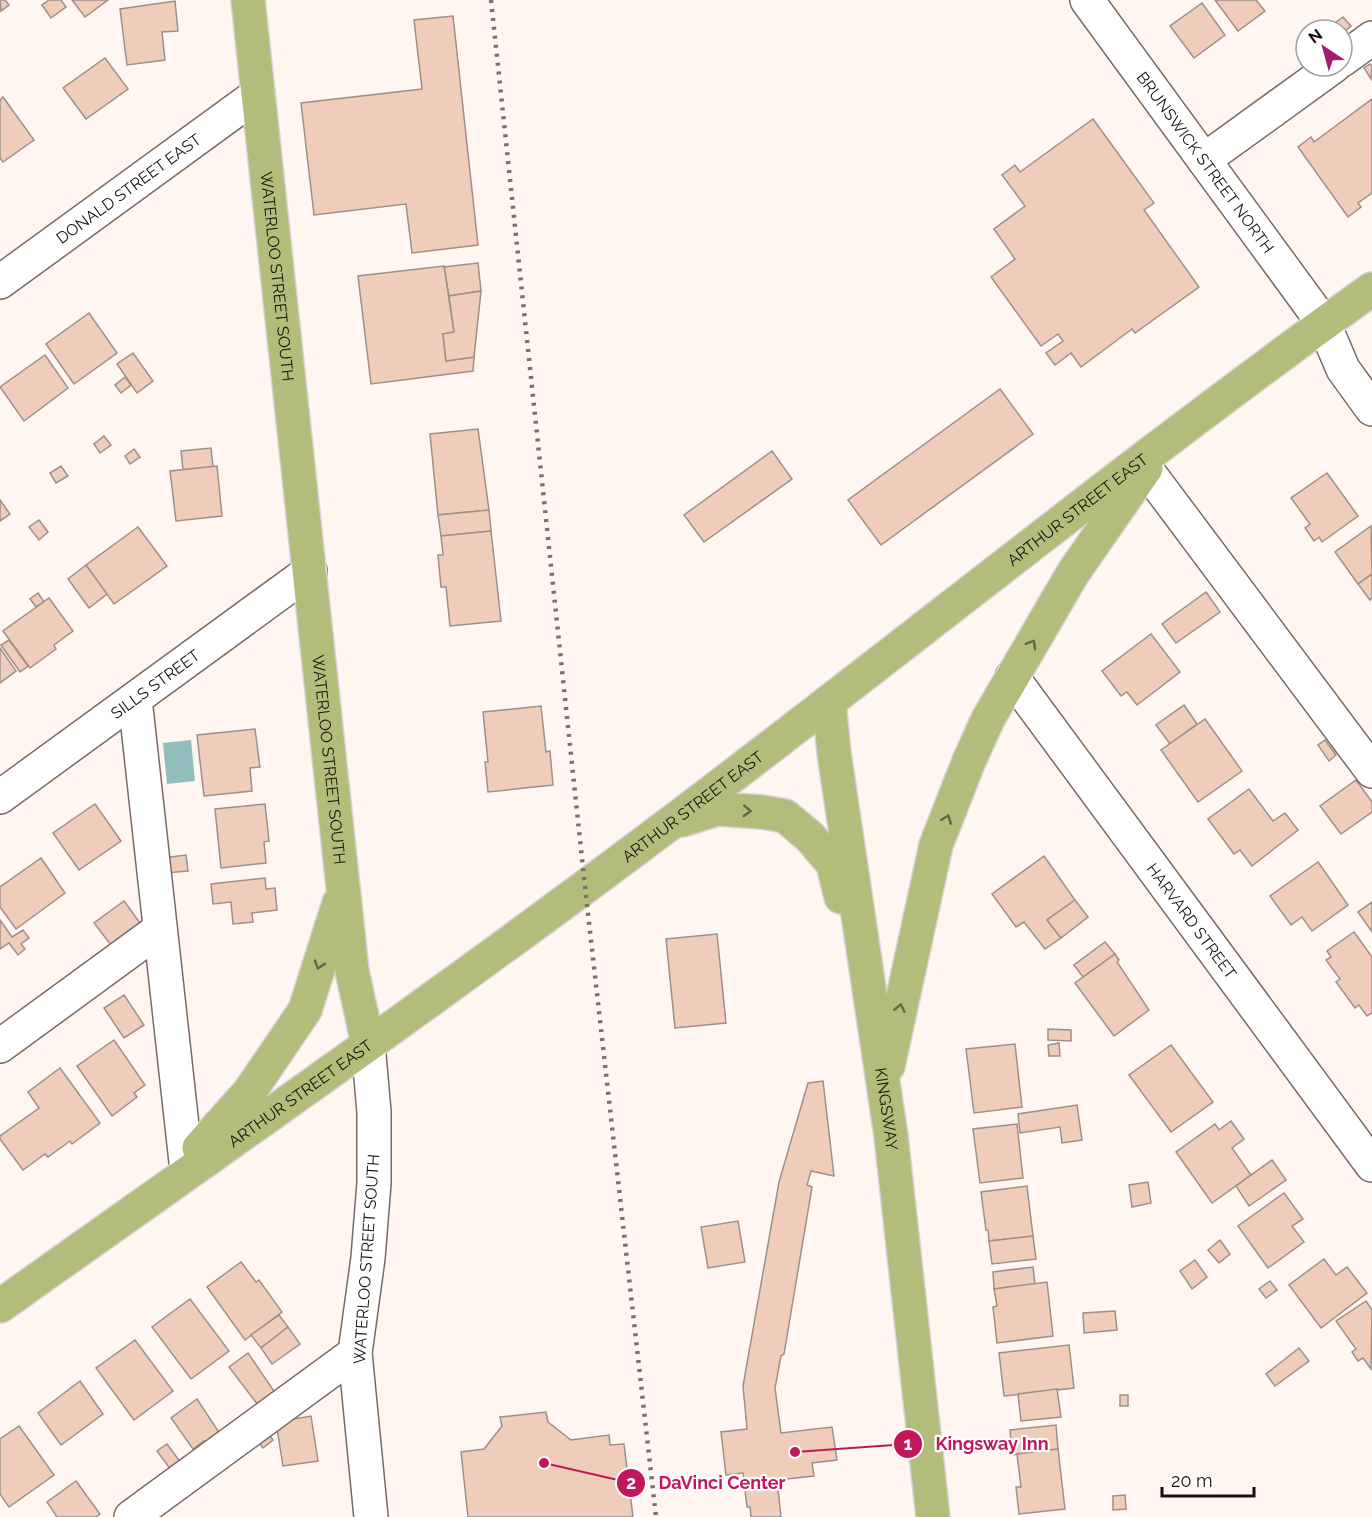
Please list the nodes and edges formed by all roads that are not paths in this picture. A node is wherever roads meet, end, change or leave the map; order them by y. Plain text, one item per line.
1 (248, 0) edge
2 (1087, 0) edge
3 (1372, 38) edge
4 (1354, 51) edge
5 (1317, 78) edge
6 (258, 94) junction
7 (1204, 160) junction
8 (0, 282) edge
9 (1372, 289) edge
10 (1324, 324) junction
11 (1372, 409) edge
12 (1164, 442) junction
13 (1146, 469) junction
14 (310, 571) junction
15 (1012, 677) junction
16 (135, 699) junction
17 (829, 702) junction
18 (1372, 771) edge
19 (0, 797) edge
20 (669, 824) junction
21 (343, 890) junction
22 (160, 929) junction
23 (368, 1044) junction
24 (0, 1046) edge
25 (884, 1086) junction
26 (186, 1162) junction
27 (1372, 1165) edge
28 (157, 1194) junction
29 (2, 1299) edge
30 (356, 1353) junction
31 (131, 1517) edge
32 (371, 1517) edge
33 (933, 1517) edge

1 - 6 main road, WATERLOO STREET SOUTH
2 - 7 street, BRUNSWICK STREET NORTH
3 - 4 street
5 - 7 street
6 - 8 street, DONALD STREET EAST
6 - 14 main road, WATERLOO STREET SOUTH
7 - 10 street, BRUNSWICK STREET NORTH
9 - 10 main road, ARTHUR STREET EAST
10 - 11 street, BRUNSWICK STREET NORTH
10 - 12 main road, ARTHUR STREET EAST
12 - 13 main road
12 - 17 main road, ARTHUR STREET EAST
15 -> 13 main road
13 - 18 street
14 - 16 street, SILLS STREET
14 - 21 main road, WATERLOO STREET SOUTH
25 -> 15 main road
15 - 27 street, HARVARD STREET
16 - 19 street, SILLS STREET
16 - 22 street
17 - 20 main road, ARTHUR STREET EAST
17 - 25 main road, KINGSWAY
20 - 23 main road, ARTHUR STREET EAST
20 -> 25 main road
21 - 23 main road, WATERLOO STREET SOUTH
21 -> 26 main road
22 - 24 street
22 - 26 street
23 - 28 main road, ARTHUR STREET EAST
23 - 30 street, WATERLOO STREET SOUTH
25 - 33 main road, KINGSWAY
26 - 28 main road
28 - 29 main road, ARTHUR STREET EAST
30 - 31 street
30 - 32 street, WATERLOO STREET SOUTH

